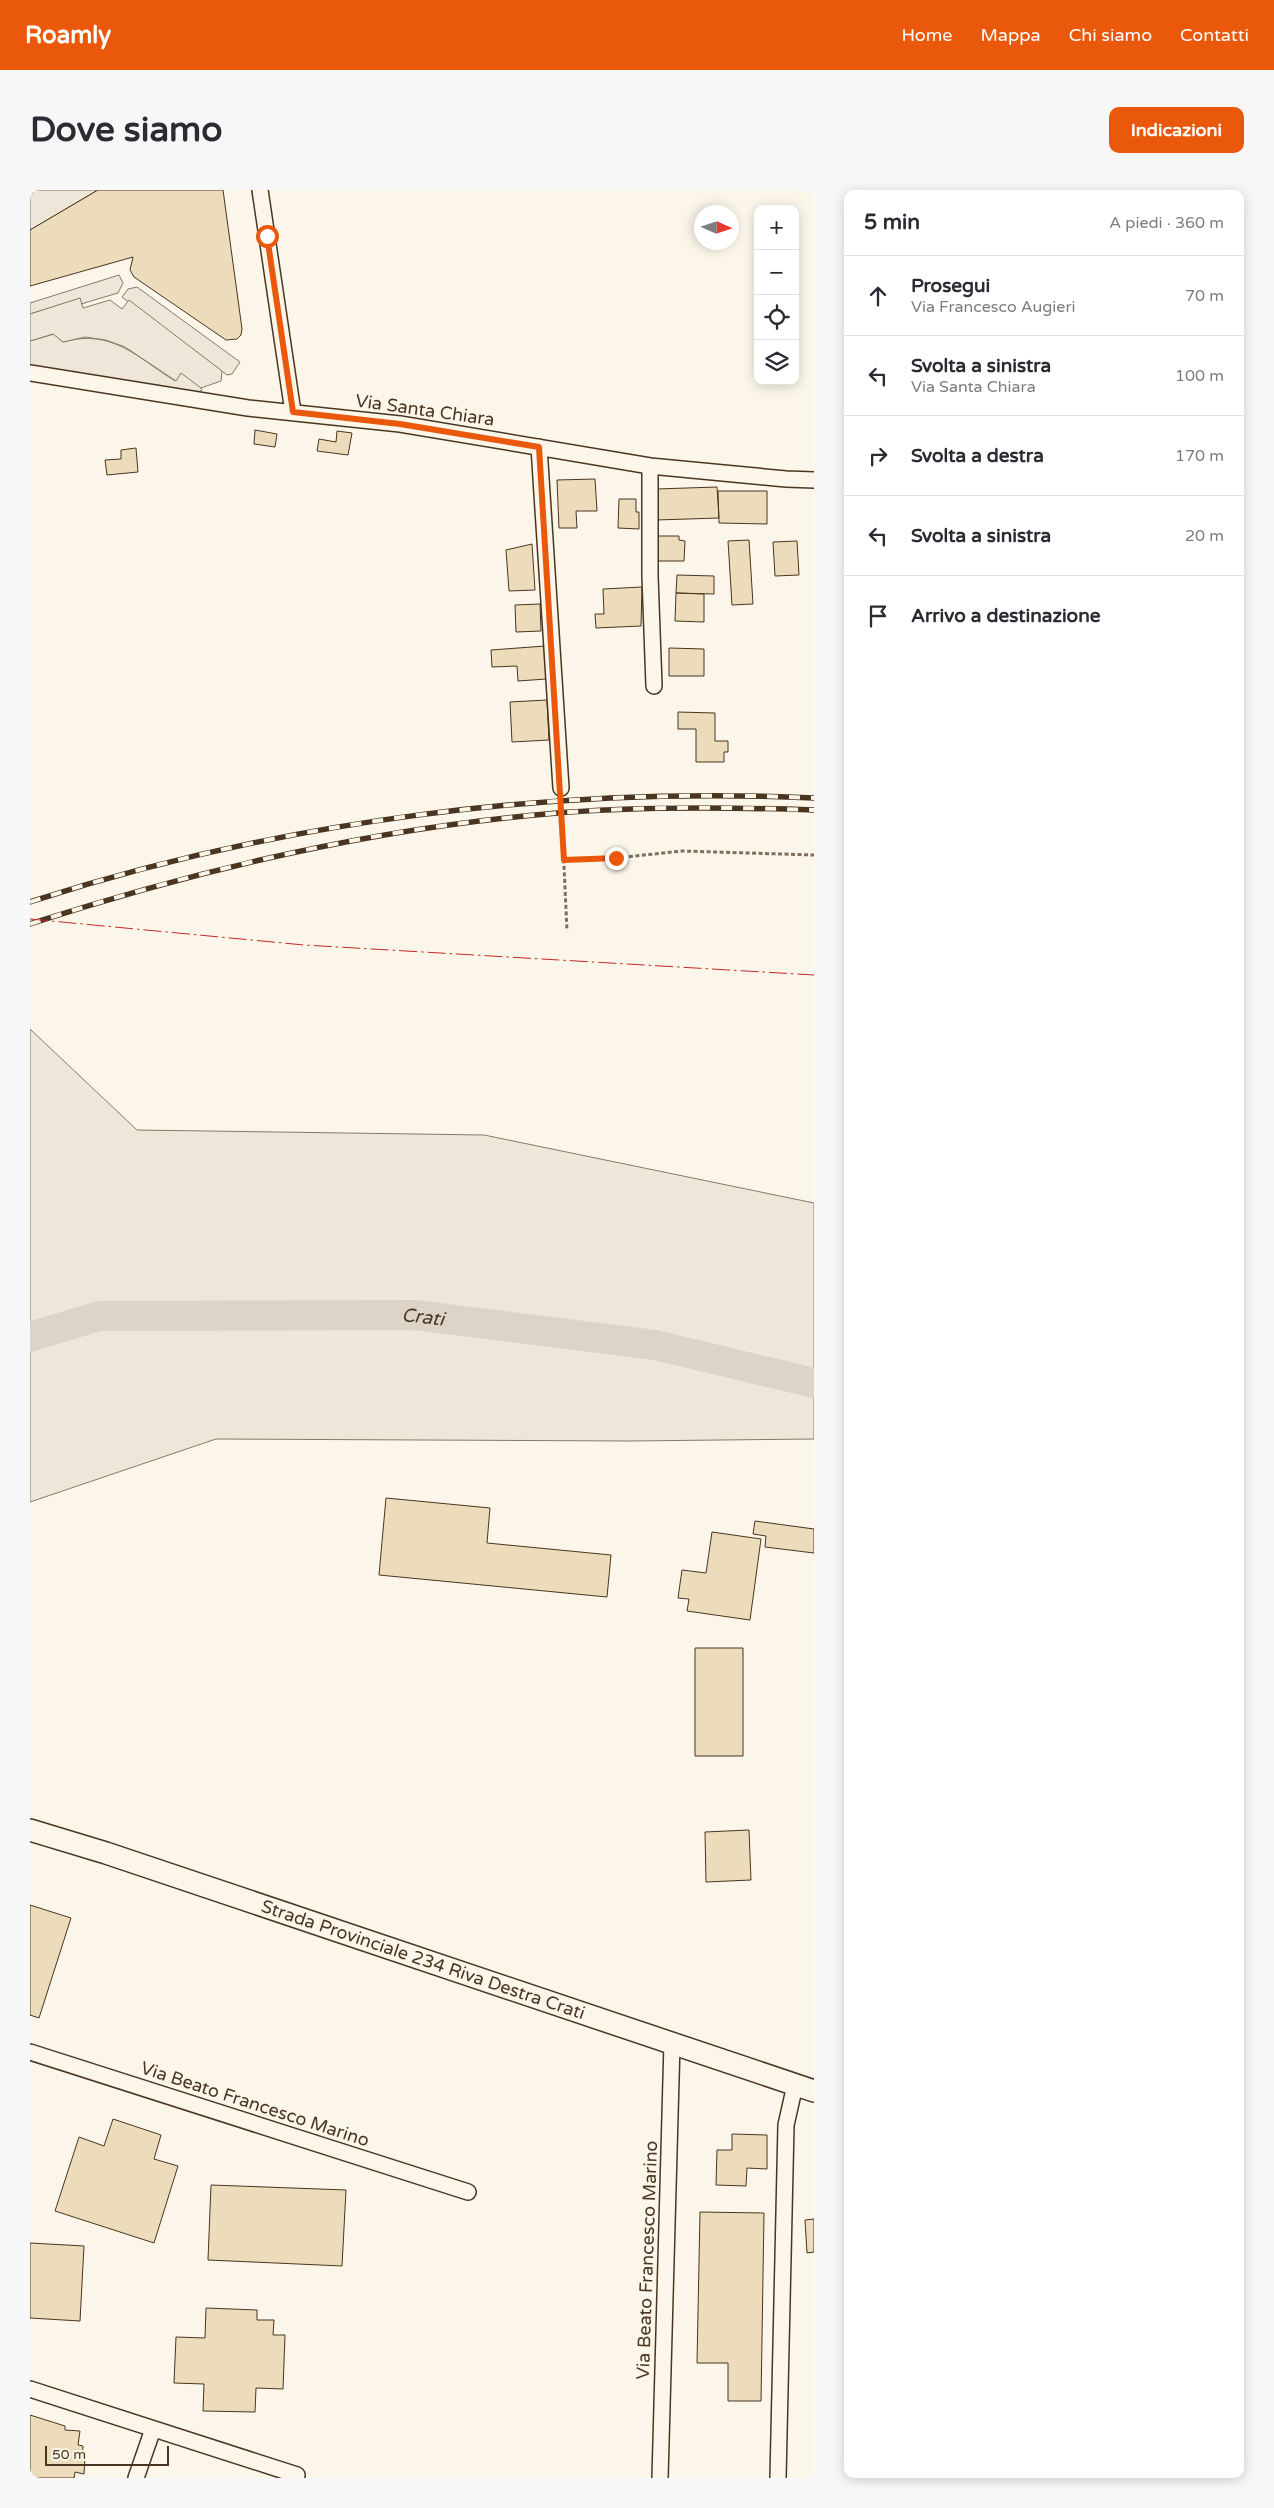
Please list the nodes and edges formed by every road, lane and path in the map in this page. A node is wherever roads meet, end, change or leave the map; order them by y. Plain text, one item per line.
1 (35, 190) edge
2 (260, 190) edge
3 (30, 194) edge
4 (30, 373) edge
5 (293, 412) junction
6 (539, 447) junction
7 (650, 466) junction
8 (814, 480) edge
9 (654, 686) dead end
10 (561, 788) joint
11 (814, 855) edge
12 (564, 860) junction
13 (567, 931) dead end
14 (30, 1830) edge
15 (672, 2043) junction
16 (30, 2052) edge
17 (804, 2088) edge
18 (468, 2192) dead end
19 (30, 2389) edge
20 (153, 2429) junction
21 (298, 2476) dead end
22 (136, 2478) edge
23 (660, 2478) edge
24 (778, 2478) edge

1 - 3 path
2 - 5 street
4 - 5 street, Via Santa Chiara
5 - 6 street, Via Santa Chiara
6 - 7 street, Via Santa Chiara
6 - 10 street
7 - 8 street, Via Santa Chiara
7 - 9 street
10 - 12 path
11 - 12 path
12 - 13 path
14 - 15 main road, Strada Provinciale 234 Riva Destra Crati
15 - 17 main road, Strada Provinciale 234 Riva Destra Crati
15 - 23 street, Via Beato Francesco Marino
16 - 18 street, Via Beato Francesco Marino
17 - 24 street
19 - 20 street
20 - 21 street
20 - 22 street

